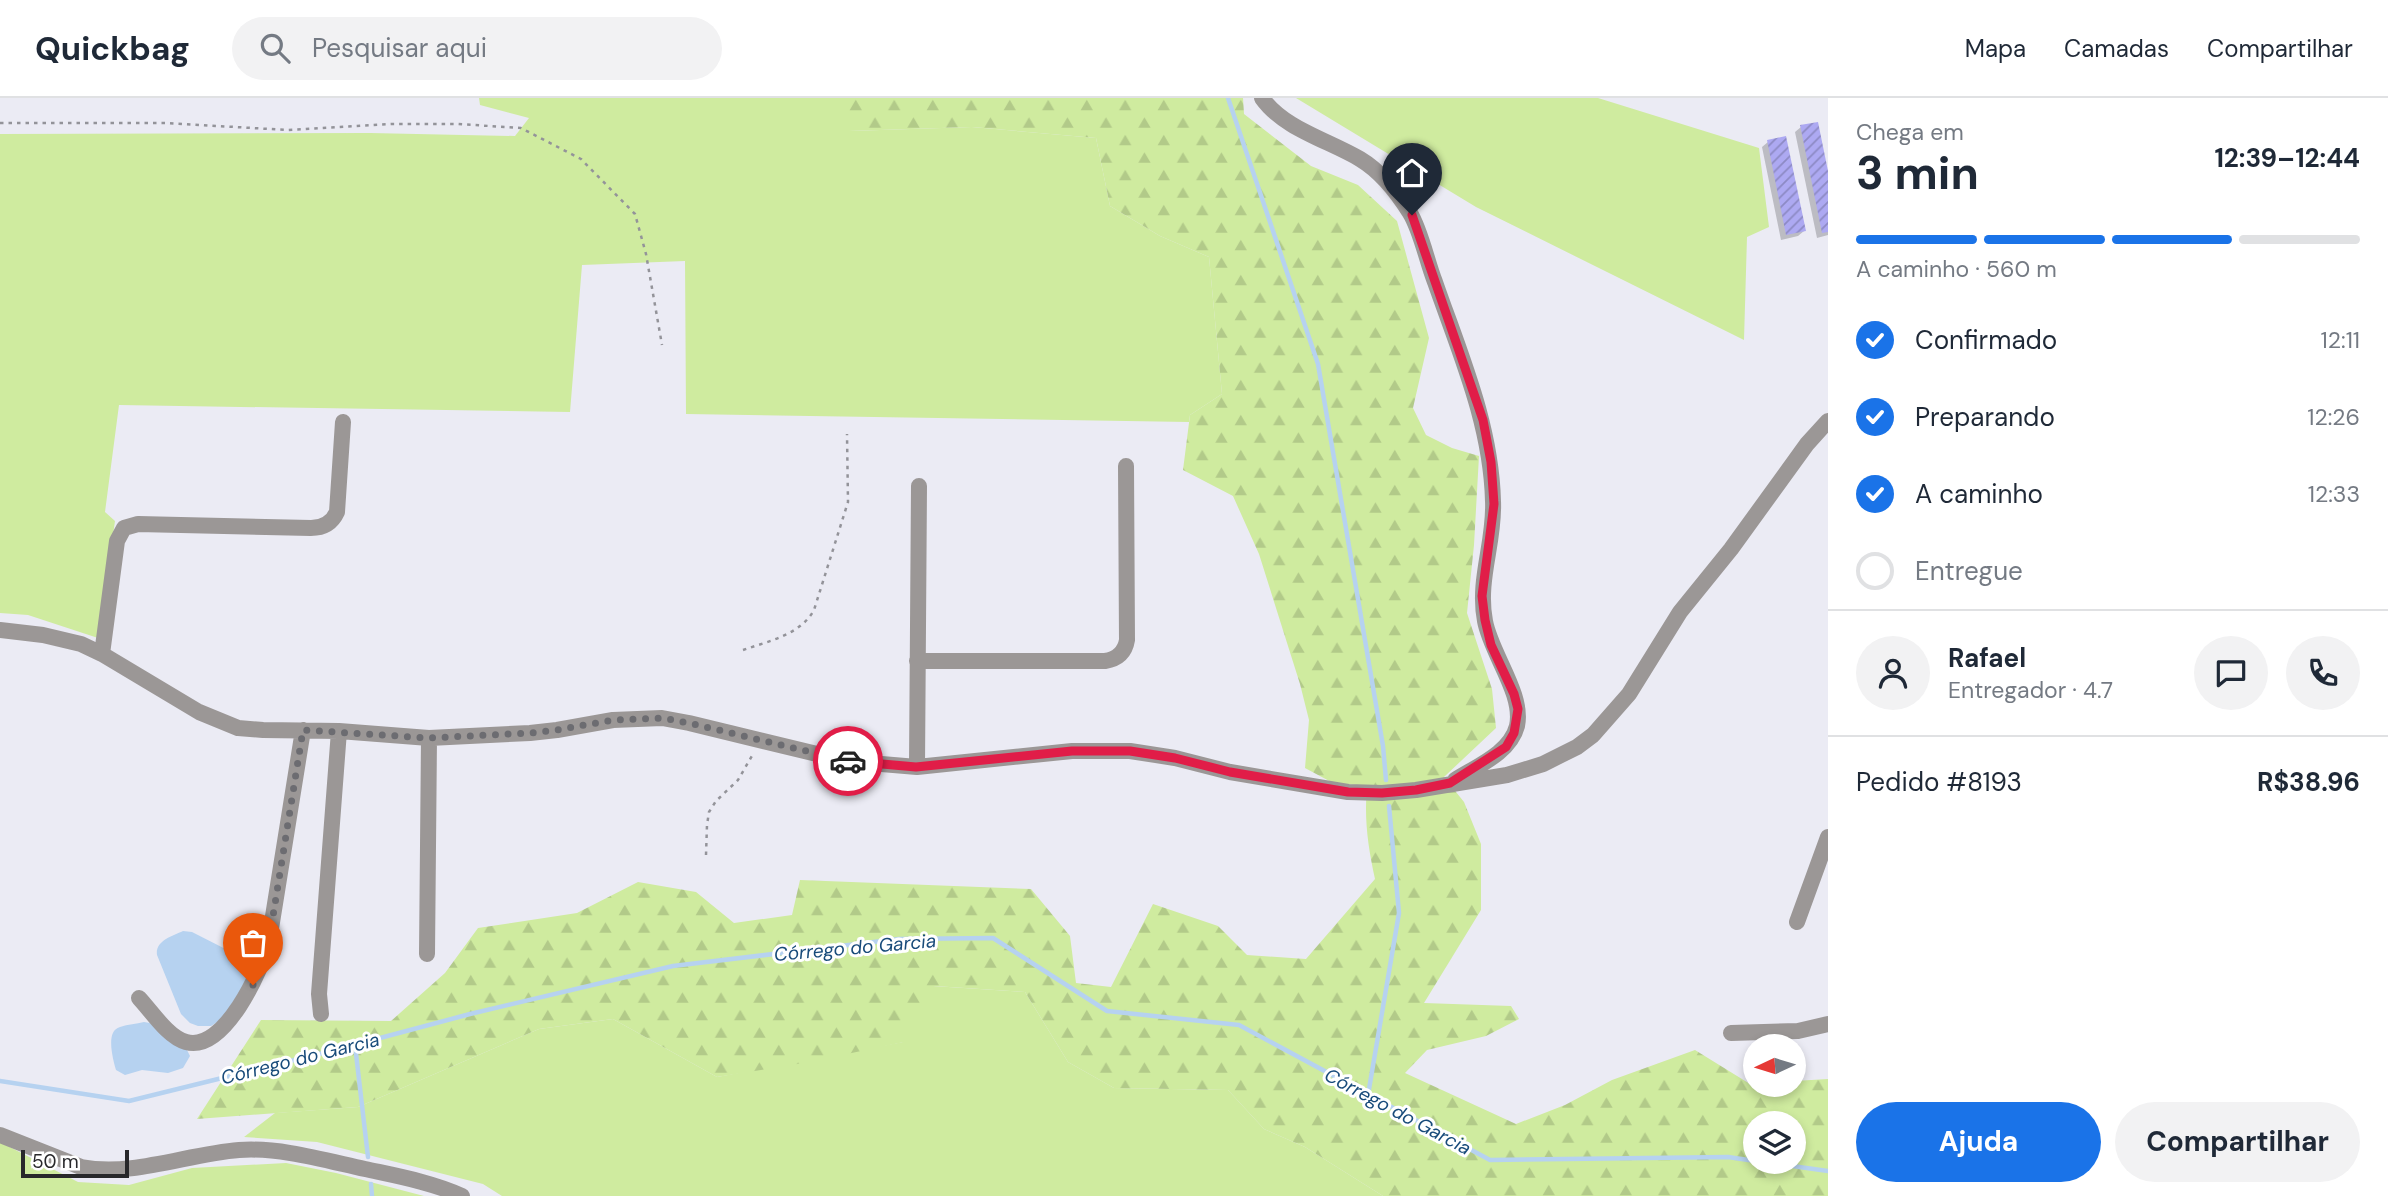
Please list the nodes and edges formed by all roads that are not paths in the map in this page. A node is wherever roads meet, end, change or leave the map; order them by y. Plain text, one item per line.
1 (1262, 98) edge
2 (1828, 421) edge
3 (343, 422) dead end
4 (1126, 466) dead end
5 (919, 486) dead end
6 (0, 630) edge
7 (102, 654) junction
8 (917, 661) junction
9 (303, 730) junction
10 (340, 731) junction
11 (429, 738) junction
12 (916, 767) junction
13 (1450, 783) junction
14 (1828, 837) edge
15 (1797, 922) dead end
16 (426, 954) dead end
17 (139, 998) dead end
18 (321, 1014) dead end
19 (1828, 1024) edge
20 (1731, 1033) dead end
21 (0, 1135) edge
22 (462, 1196) edge

1 - 13 street
2 - 13 street
3 - 7 street
4 - 8 street
5 - 8 street
6 - 7 street
7 - 9 street
8 - 12 street
9 - 10 street
9 - 17 street
10 - 11 street
10 - 18 street
11 - 12 street
11 - 16 street
12 - 13 street
14 - 15 street
19 - 20 street
21 - 22 street

